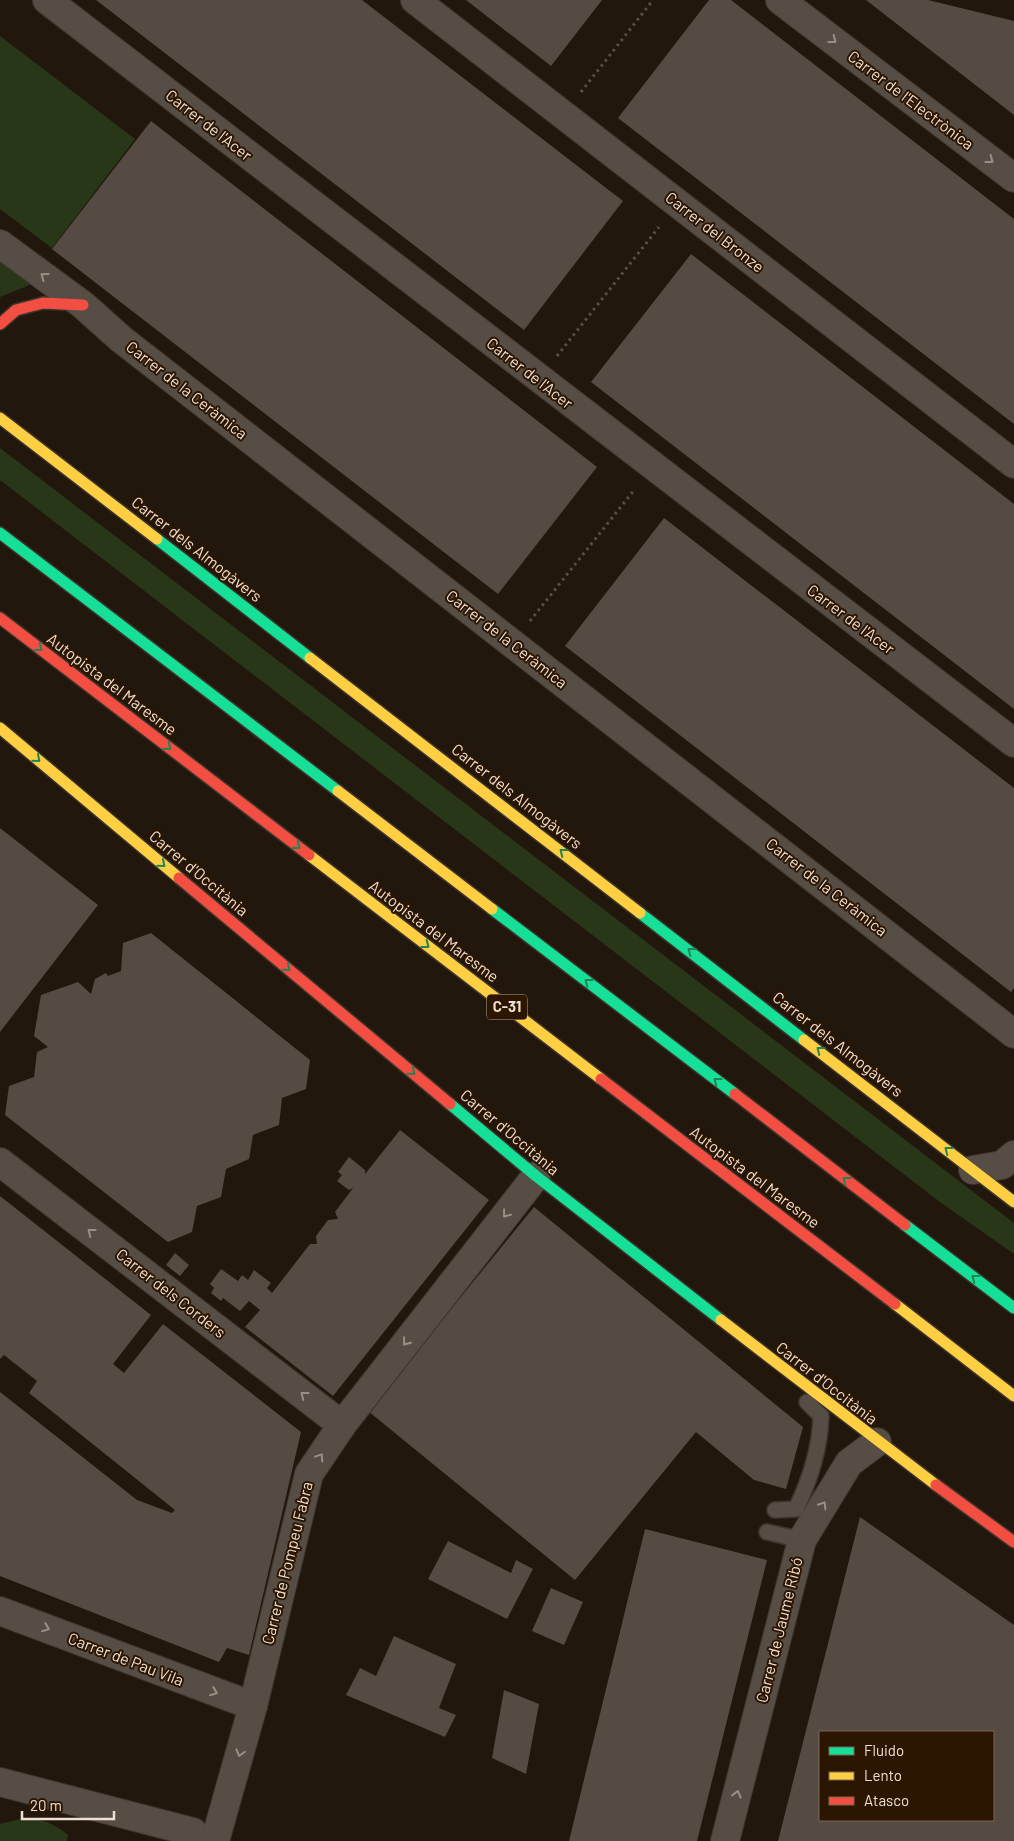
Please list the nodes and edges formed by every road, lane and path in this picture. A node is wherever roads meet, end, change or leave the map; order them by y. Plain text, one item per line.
1 (47, 0) edge
2 (415, 0) edge
3 (653, 0) edge
4 (780, 0) edge
5 (800, 10) edge
6 (563, 114) junction
7 (1014, 178) edge
8 (678, 203) junction
9 (0, 244) edge
10 (83, 305) junction
11 (0, 324) edge
12 (538, 380) junction
13 (0, 418) edge
14 (1014, 464) edge
15 (653, 467) junction
16 (0, 533) edge
17 (0, 618) edge
18 (512, 643) junction
19 (0, 728) edge
20 (1014, 743) edge
21 (1014, 1034) edge
22 (1014, 1154) edge
23 (0, 1162) edge
24 (973, 1170) junction
25 (536, 1176) junction
26 (1014, 1202) edge
27 (1014, 1308) edge
28 (757, 1348) junction
29 (1014, 1396) edge
30 (342, 1424) junction
31 (877, 1442) junction
32 (775, 1510) dead end
33 (767, 1532) dead end
34 (802, 1540) junction
35 (1014, 1542) edge
36 (0, 1611) edge
37 (253, 1706) junction
38 (0, 1782) edge
39 (190, 1841) edge
40 (215, 1841) edge
41 (726, 1841) edge

1 - 12 street, Carrer de l'Acer
2 - 6 street, Carrer del Bronze
3 - 6 path
4 - 5 street, Carrer de l'Electrònica
5 -> 7 street, Carrer de l'Electrònica
6 - 8 street, Carrer del Bronze
8 - 12 path
8 - 14 street, Carrer del Bronze
10 -> 9 street, Carrer de la Ceràmica
10 - 11 main road
10 - 18 street, Carrer de la Ceràmica
12 - 15 street, Carrer de l'Acer
24 -> 13 main road, Carrer dels Almogàvers
15 - 18 path
15 - 20 street, Carrer de l'Acer
27 -> 16 main road
17 -> 29 main road, Autopista del Maresme / C-31
18 - 21 street, Carrer de la Ceràmica
19 -> 25 main road, Carrer d'Occitània
22 - 24 street
30 -> 23 street, Carrer dels Corders
24 - 26 main road, Carrer dels Almogàvers
25 - 28 main road, Carrer d'Occitània
25 -> 30 street, Carrer de Pompeu Fabra
28 - 31 main road, Carrer d'Occitània
28 - 32 lane
37 -> 30 street, Carrer de Pompeu Fabra
34 -> 31 street, Carrer de Jaume Ribó
31 - 35 main road, Carrer d'Occitània
33 - 34 lane
41 -> 34 street, Carrer de Jaume Ribó
36 -> 37 street, Carrer de Pau Vila
37 -> 40 street, Carrer de Pompeu Fabra
38 - 39 street

